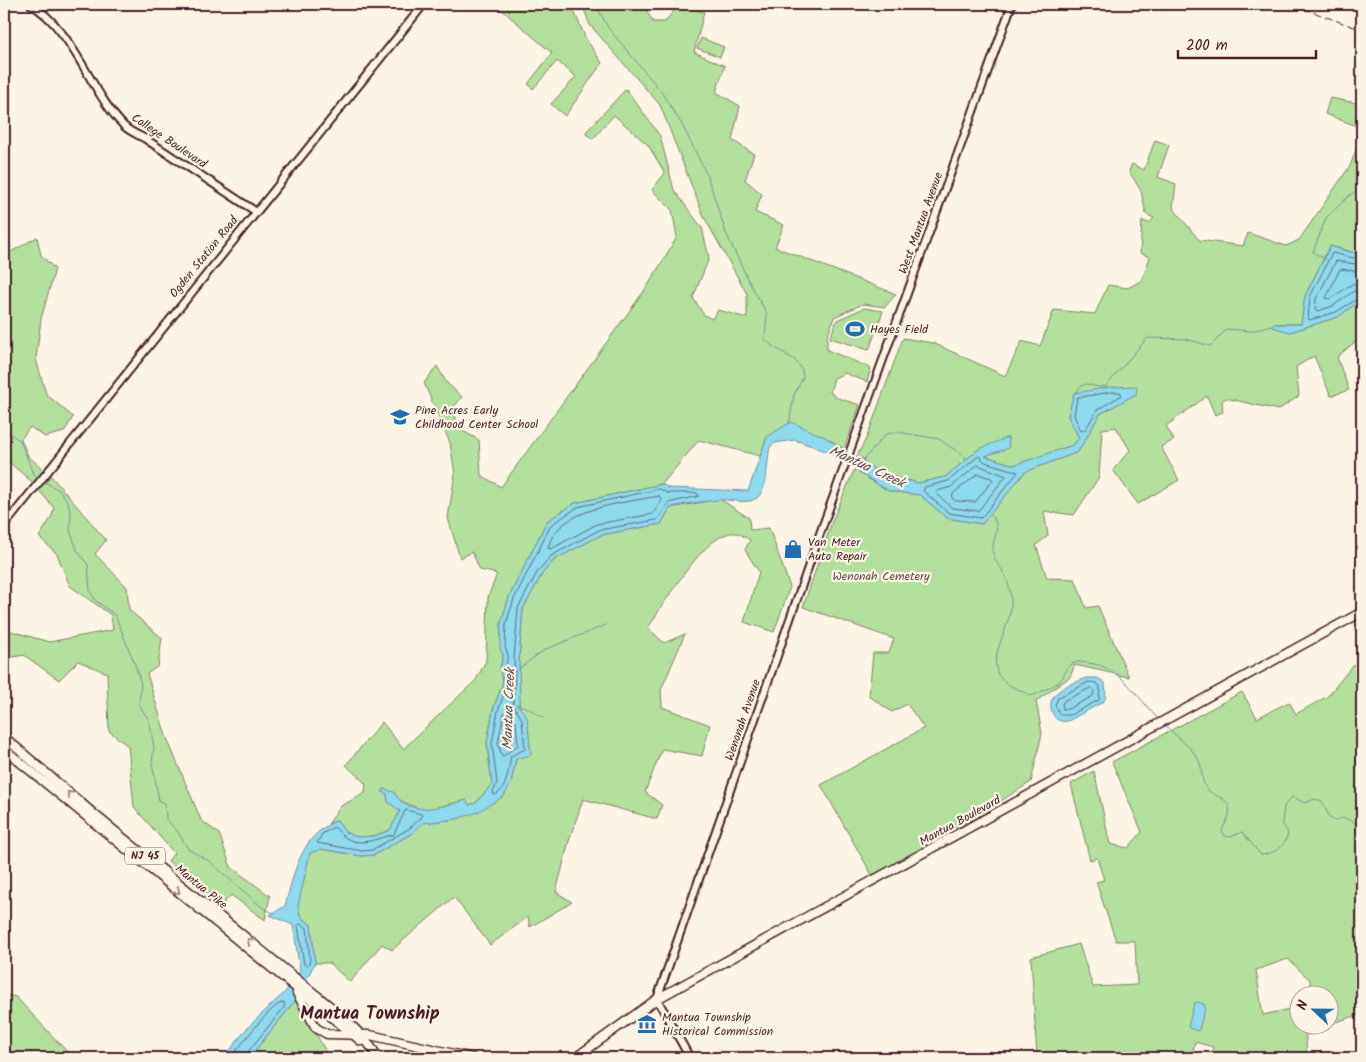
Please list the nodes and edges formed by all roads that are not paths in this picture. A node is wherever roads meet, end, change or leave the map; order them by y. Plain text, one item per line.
1 (30, 4) edge
2 (424, 4) edge
3 (1012, 4) edge
4 (255, 212) junction
5 (851, 449) joint
6 (4, 526) edge
7 (1362, 612) edge
8 (4, 737) edge
9 (4, 749) edge
10 (285, 975) junction
11 (304, 994) junction
12 (657, 999) junction
13 (340, 1020) junction
14 (327, 1034) junction
15 (358, 1035) junction
16 (378, 1057) edge
17 (472, 1058) edge
18 (575, 1058) edge
19 (690, 1058) edge

1 - 4 street, College Boulevard
2 - 4 street, Ogden Station Road
3 - 5 street, West Mantua Avenue
4 - 6 street, Ogden Station Road
5 - 12 street, Wenonah Avenue
7 - 12 main road, Mantua Boulevard
10 -> 8 main road, Mantua Pike / NJ 45
9 -> 10 main road, Mantua Pike / NJ 45
10 - 11 main road, Mantua Pike / NJ 45
10 - 11 main road, Mantua Pike / NJ 45
11 - 13 main road, Mantua Pike / NJ 45
11 - 14 main road
12 - 18 main road, Mantua Boulevard
12 - 19 street
13 - 14 main road
13 - 15 main road, Mantua Pike / NJ 45
14 - 15 main road
15 - 16 main road, NJ 45
15 - 17 main road

